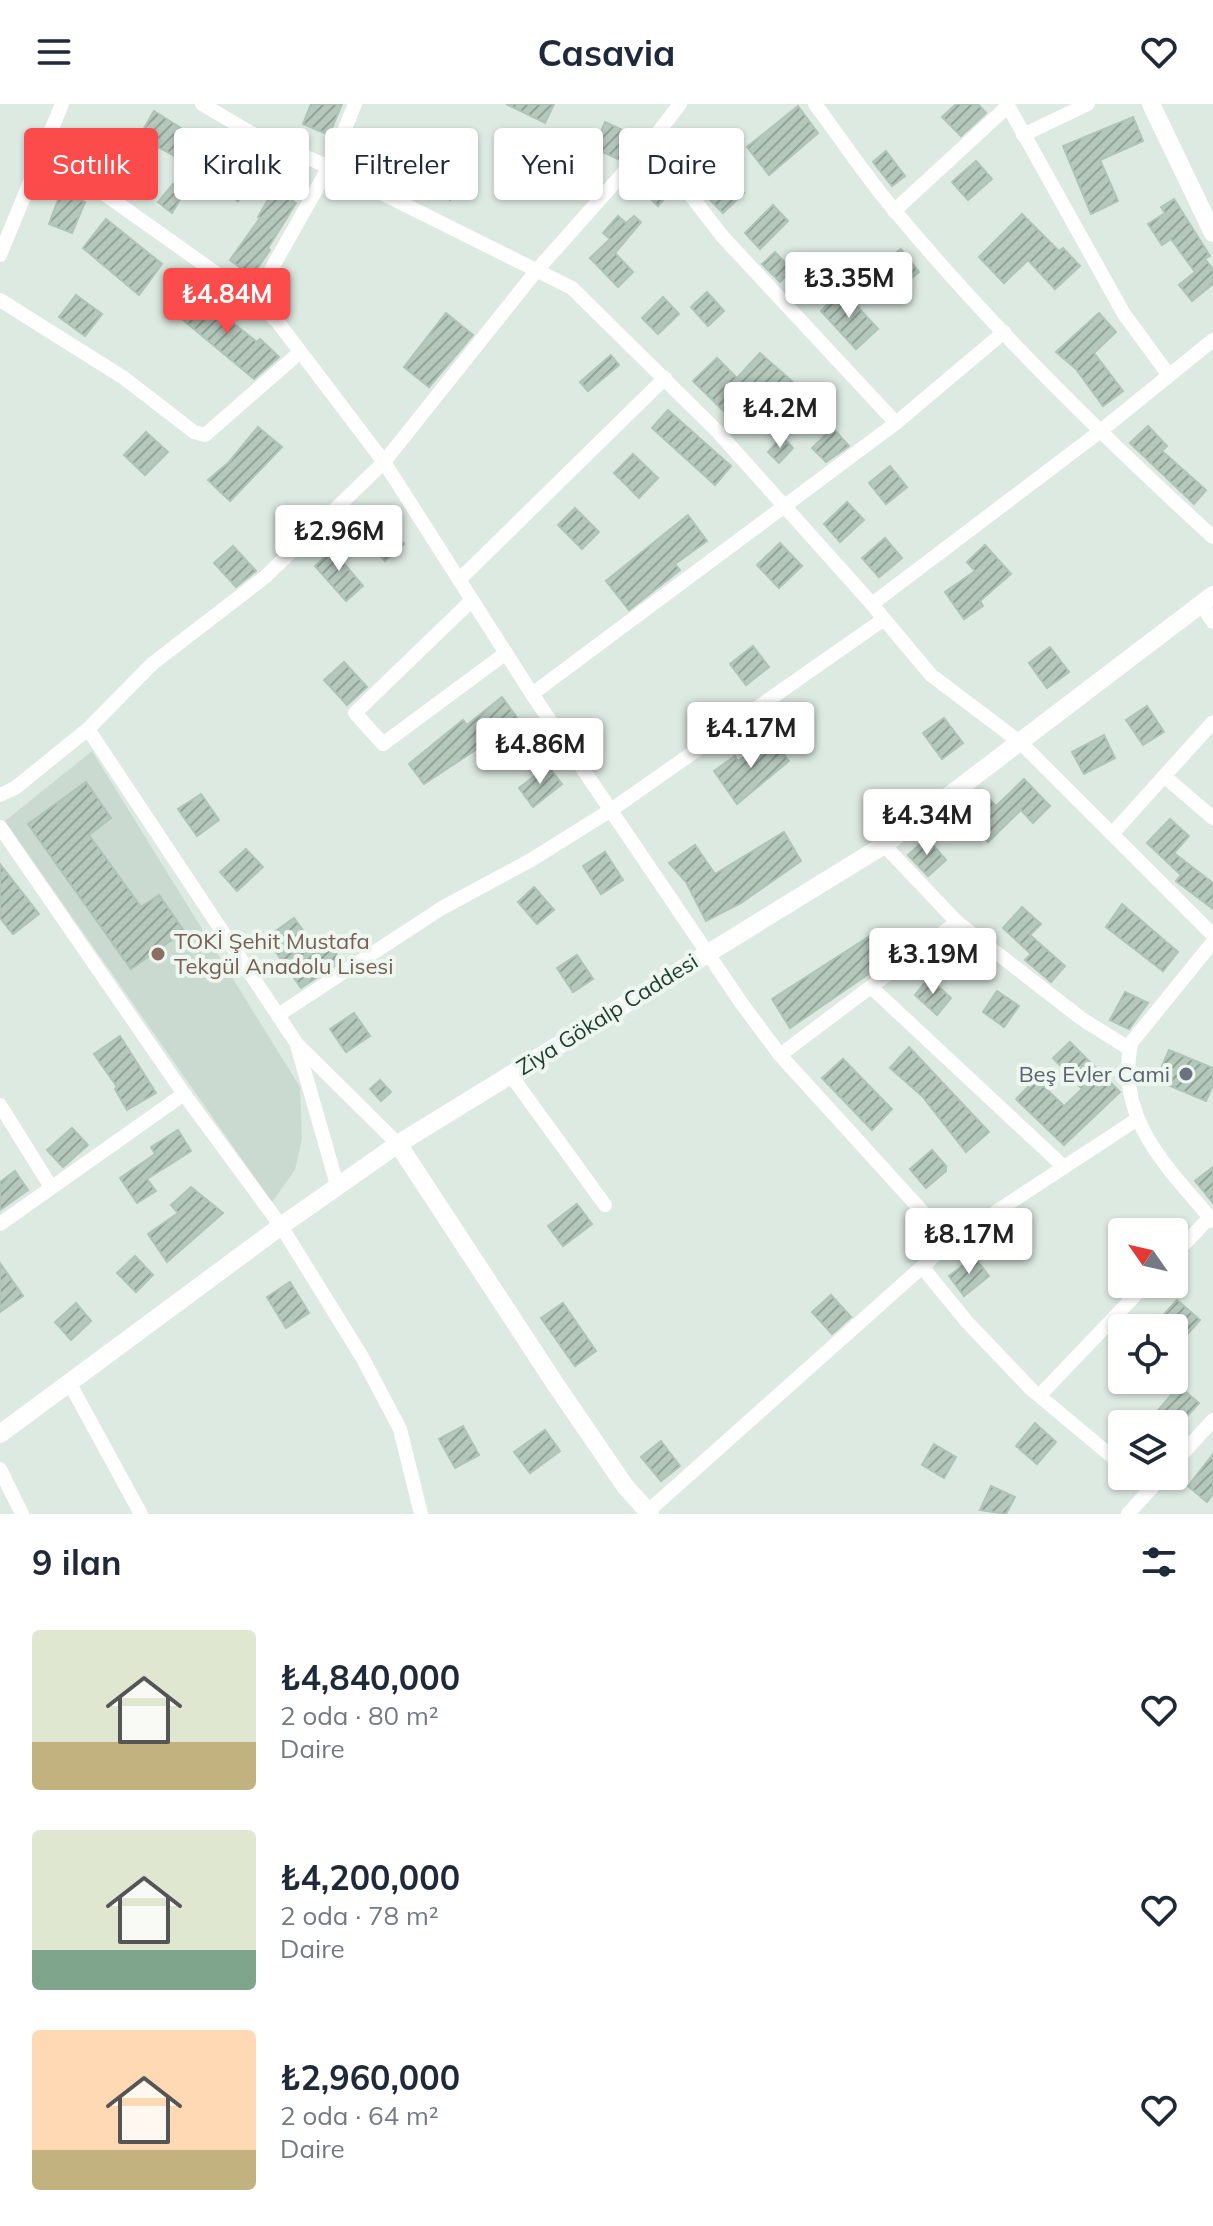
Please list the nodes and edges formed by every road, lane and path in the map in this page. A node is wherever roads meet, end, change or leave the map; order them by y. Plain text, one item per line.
1 (62, 104) edge
2 (202, 104) edge
3 (355, 104) edge
4 (680, 104) edge
5 (815, 104) edge
6 (1088, 104) edge
7 (1151, 104) edge
8 (1007, 105) edge
9 (51, 128) edge
10 (345, 128) edge
11 (662, 128) edge
12 (1023, 135) junction
13 (325, 165) edge
14 (325, 174) edge
15 (619, 178) edge
16 (24, 193) edge
17 (113, 200) edge
18 (396, 200) edge
19 (694, 200) edge
20 (894, 211) junction
21 (1213, 233) edge
22 (0, 255) edge
23 (537, 270) junction
24 (0, 300) edge
25 (254, 300) junction
26 (1004, 332) junction
27 (1213, 340) edge
28 (299, 353) junction
29 (1168, 374) junction
30 (665, 378) junction
31 (896, 423) junction
32 (1098, 433) junction
33 (384, 462) junction
34 (781, 505) junction
35 (1213, 537) edge
36 (459, 580) junction
37 (472, 600) junction
38 (1207, 600) edge
39 (872, 604) junction
40 (884, 619) junction
41 (1213, 622) edge
42 (506, 653) junction
43 (532, 694) junction
44 (1213, 722) edge
45 (88, 729) junction
46 (1021, 743) junction
47 (1164, 776) junction
48 (0, 795) edge
49 (611, 810) junction
50 (1213, 818) edge
51 (0, 827) edge
52 (1112, 834) junction
53 (884, 845) junction
54 (957, 922) junction
55 (1213, 935) edge
56 (1213, 942) edge
57 (706, 952) junction
58 (871, 987) junction
59 (278, 1015) junction
60 (297, 1044) junction
61 (1130, 1049) junction
62 (780, 1055) junction
63 (510, 1074) junction
64 (184, 1094) junction
65 (0, 1105) edge
66 (1136, 1120) junction
67 (398, 1144) junction
68 (1064, 1167) junction
69 (337, 1185) junction
70 (51, 1187) junction
71 (605, 1205) dead end
72 (1211, 1219) edge
73 (0, 1224) edge
74 (281, 1226) junction
75 (1188, 1241) edge
76 (950, 1242) junction
77 (923, 1268) junction
78 (1133, 1298) edge
79 (70, 1384) junction
80 (1040, 1395) junction
81 (1213, 1420) edge
82 (0, 1434) edge
83 (1188, 1448) edge
84 (1108, 1453) edge
85 (0, 1469) edge
86 (1150, 1490) edge
87 (648, 1513) edge
88 (22, 1514) edge
89 (141, 1514) edge
90 (421, 1514) edge
91 (1128, 1514) edge

1 - 9 street
2 - 13 street
3 - 10 street
4 - 11 street
5 - 20 street
6 - 12 street
7 - 21 street
8 - 12 street
8 - 20 street
12 - 29 street
14 - 25 street
15 - 23 street
16 - 22 street
17 - 25 street
18 - 23 street
19 - 31 street
20 - 26 street
23 - 30 street
23 - 33 street
24 - 28 street
25 - 28 street
26 - 31 street
26 - 32 street
27 - 29 street
28 - 33 street
29 - 32 street
30 - 34 street
30 - 36 street
31 - 34 street
32 - 35 street
32 - 39 street
33 - 36 street
33 - 45 street
34 - 39 street
34 - 43 street
36 - 37 street
37 - 42 street
37 - 42 street
38 - 41 street
38 - 46 street, Ziya Gökalp Caddesi
39 - 40 street
40 - 46 street
40 - 49 street
42 - 43 street
43 - 49 street
44 - 47 street
45 - 48 street
45 - 59 street
46 - 52 street
46 - 53 street, Ziya Gökalp Caddesi
47 - 50 street
47 - 52 street
49 - 57 street
49 - 59 street
51 - 64 street
52 - 55 street
53 - 54 street
53 - 57 street, Ziya Gökalp Caddesi
54 - 58 street
54 - 61 street
56 - 61 street
57 - 62 street
57 - 63 street, Ziya Gökalp Caddesi
58 - 62 street
58 - 68 street
59 - 60 street
60 - 67 street
60 - 69 street
61 - 66 street
62 - 76 street
63 - 67 street, Ziya Gökalp Caddesi
63 - 71 street
64 - 70 street
64 - 74 street
65 - 70 street
66 - 68 street
66 - 72 street
67 - 69 street, Ziya Gökalp Caddesi
67 - 87 street
68 - 76 street
69 - 74 street, Ziya Gökalp Caddesi
70 - 73 street
72 - 75 street
74 - 79 street, Ziya Gökalp Caddesi
74 - 90 street
76 - 77 street
77 - 80 street
77 - 87 street
78 - 80 street
79 - 82 street, Ziya Gökalp Caddesi
79 - 89 street
80 - 84 street
81 - 83 street
85 - 88 street
86 - 91 street

